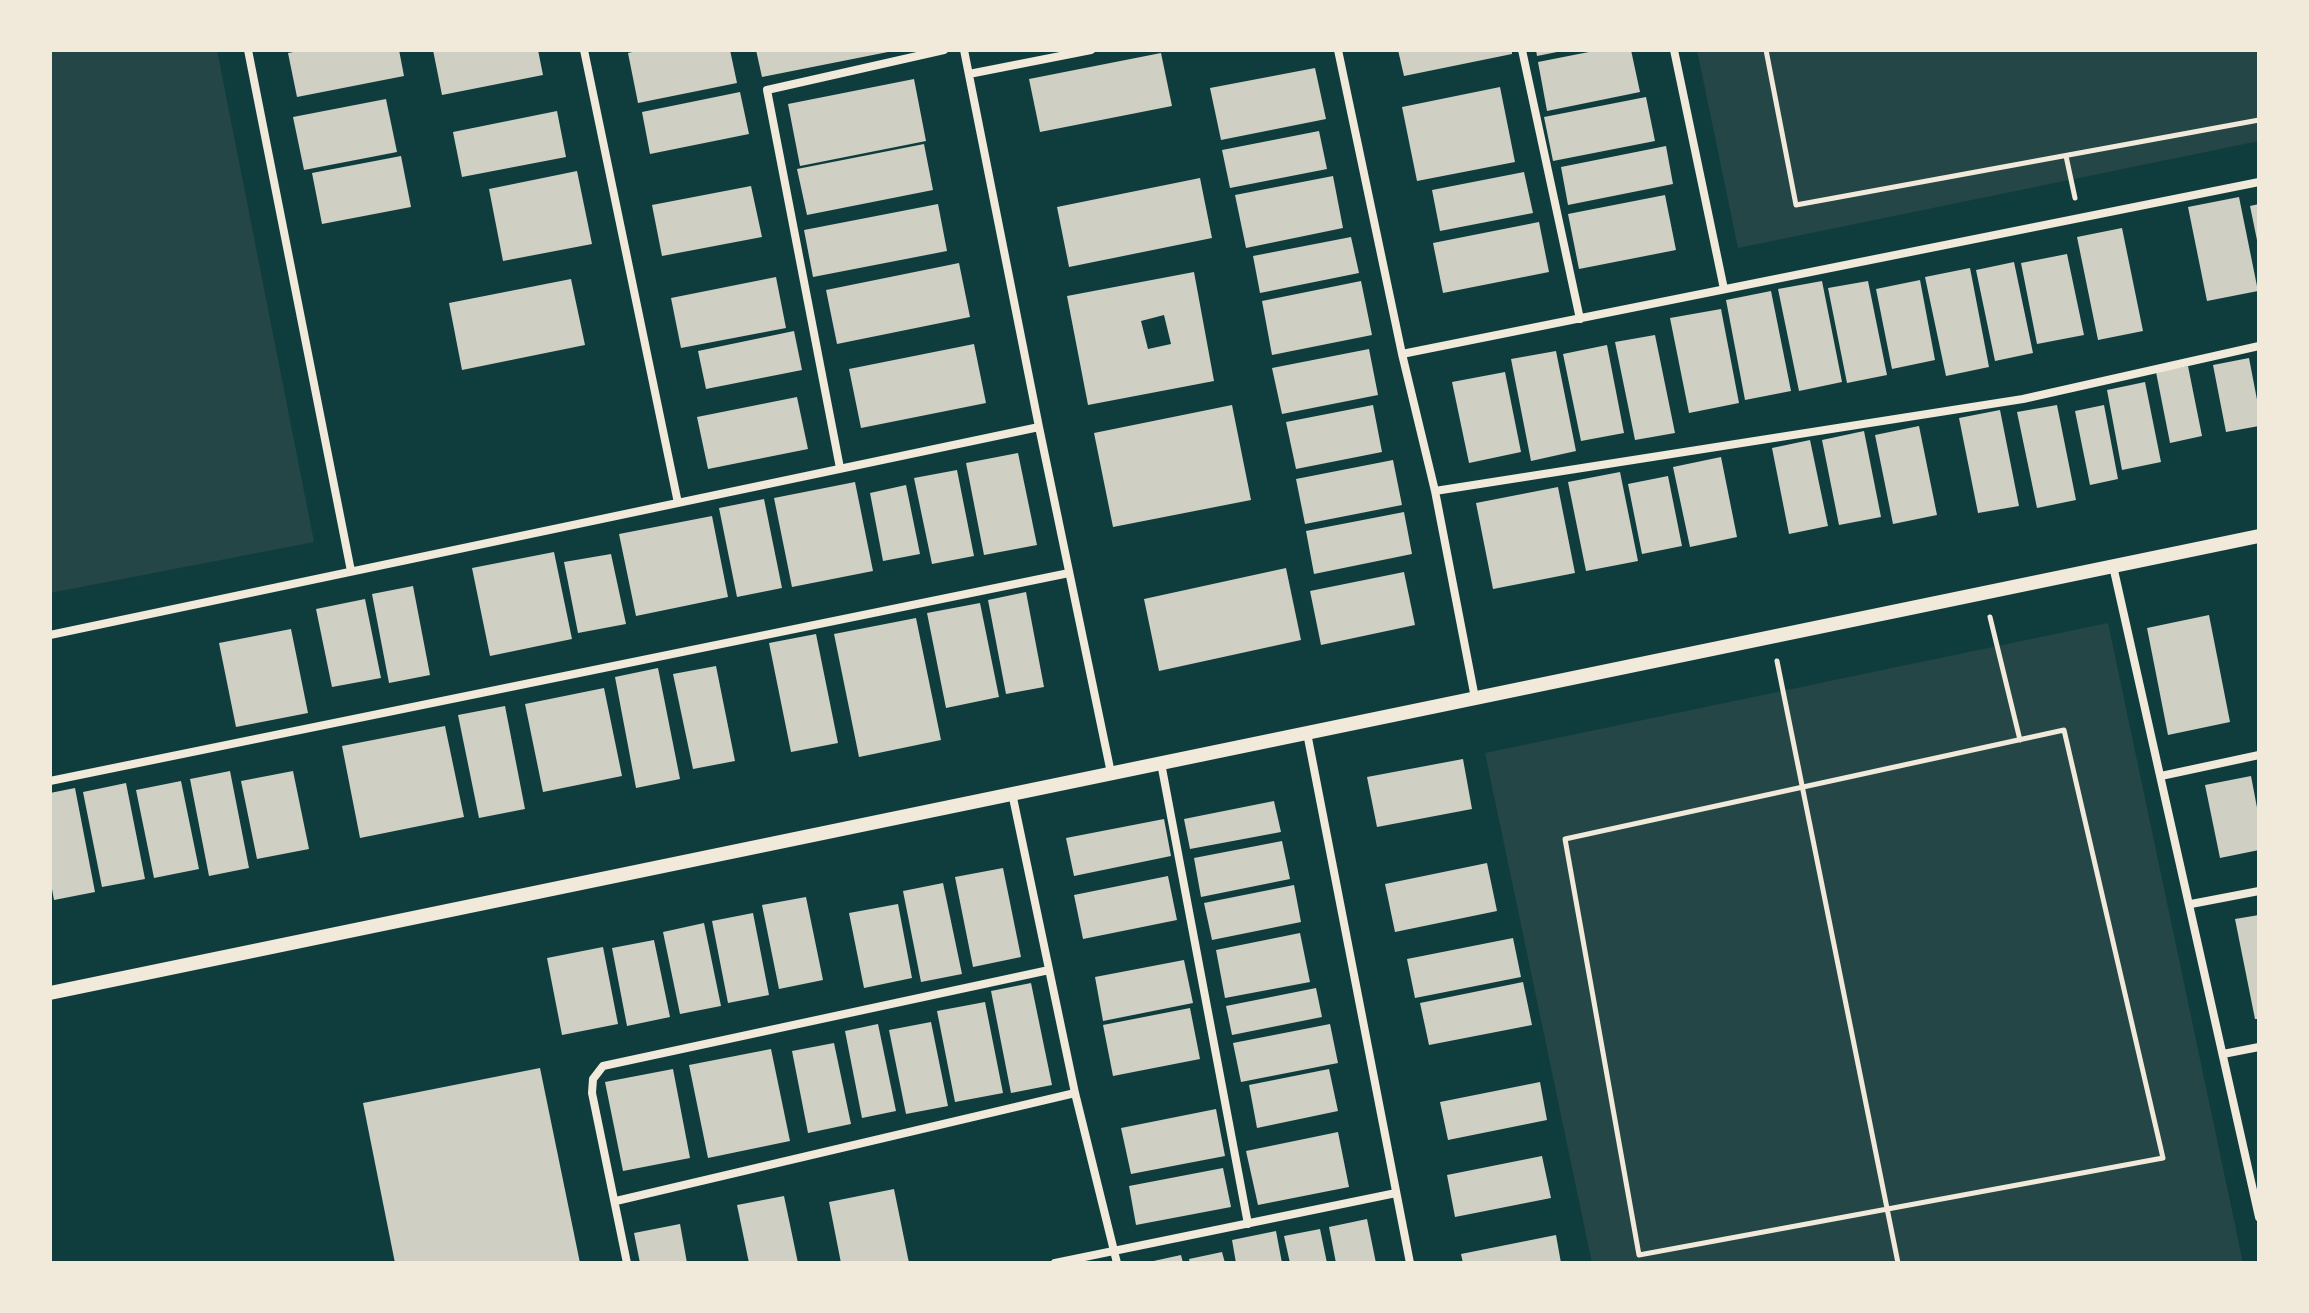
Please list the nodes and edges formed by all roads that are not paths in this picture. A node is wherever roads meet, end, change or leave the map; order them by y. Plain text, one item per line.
1 (248, 50) edge
2 (584, 50) edge
3 (944, 50) edge
4 (964, 50) edge
5 (1091, 50) edge
6 (1338, 50) edge
7 (1522, 50) edge
8 (1674, 50) edge
9 (969, 74) junction
10 (2259, 182) edge
11 (1724, 289) junction
12 (1580, 319) junction
13 (2259, 346) edge
14 (1402, 354) junction
15 (1039, 427) junction
16 (840, 468) junction
17 (1435, 491) junction
18 (678, 503) junction
19 (2259, 536) edge
20 (2113, 566) junction
21 (351, 571) junction
22 (1069, 573) junction
23 (50, 635) edge
24 (1475, 698) junction
25 (1307, 733) junction
26 (2259, 755) edge
27 (1161, 763) junction
28 (1111, 773) junction
29 (2161, 776) junction
30 (50, 781) edge
31 (1012, 793) junction
32 (2259, 891) edge
33 (2191, 904) junction
34 (1049, 970) junction
35 (50, 993) edge
36 (2259, 1047) edge
37 (2223, 1054) junction
38 (1075, 1093) junction
39 (1396, 1193) junction
40 (616, 1201) junction
41 (2259, 1217) edge
42 (1248, 1224) junction
43 (1115, 1252) junction
44 (627, 1263) edge
45 (1055, 1263) edge
46 (1117, 1263) edge
47 (1410, 1263) edge

1 - 21 street
2 - 18 street
3 - 16 street
4 - 9 street
5 - 9 street
6 - 14 street
7 - 12 street
8 - 11 street
9 - 15 street
10 - 11 street
11 - 12 street
12 - 14 street
13 - 17 street
14 - 17 street
15 - 16 street
15 - 22 street
16 - 18 street
17 - 24 street
18 - 21 street
19 - 20 street
20 - 24 street
20 - 29 street
21 - 23 street
22 - 28 street
22 - 30 street
24 - 25 street
25 - 27 street
25 - 39 street
26 - 29 street
27 - 28 street
27 - 42 street
28 - 31 street
29 - 33 street
31 - 34 street
31 - 35 street
32 - 33 street
33 - 37 street
34 - 38 street
34 - 40 street
36 - 37 street
37 - 41 street
38 - 40 street
38 - 43 street
39 - 42 street
39 - 47 street
40 - 44 street
42 - 43 street
43 - 45 street
43 - 46 street

